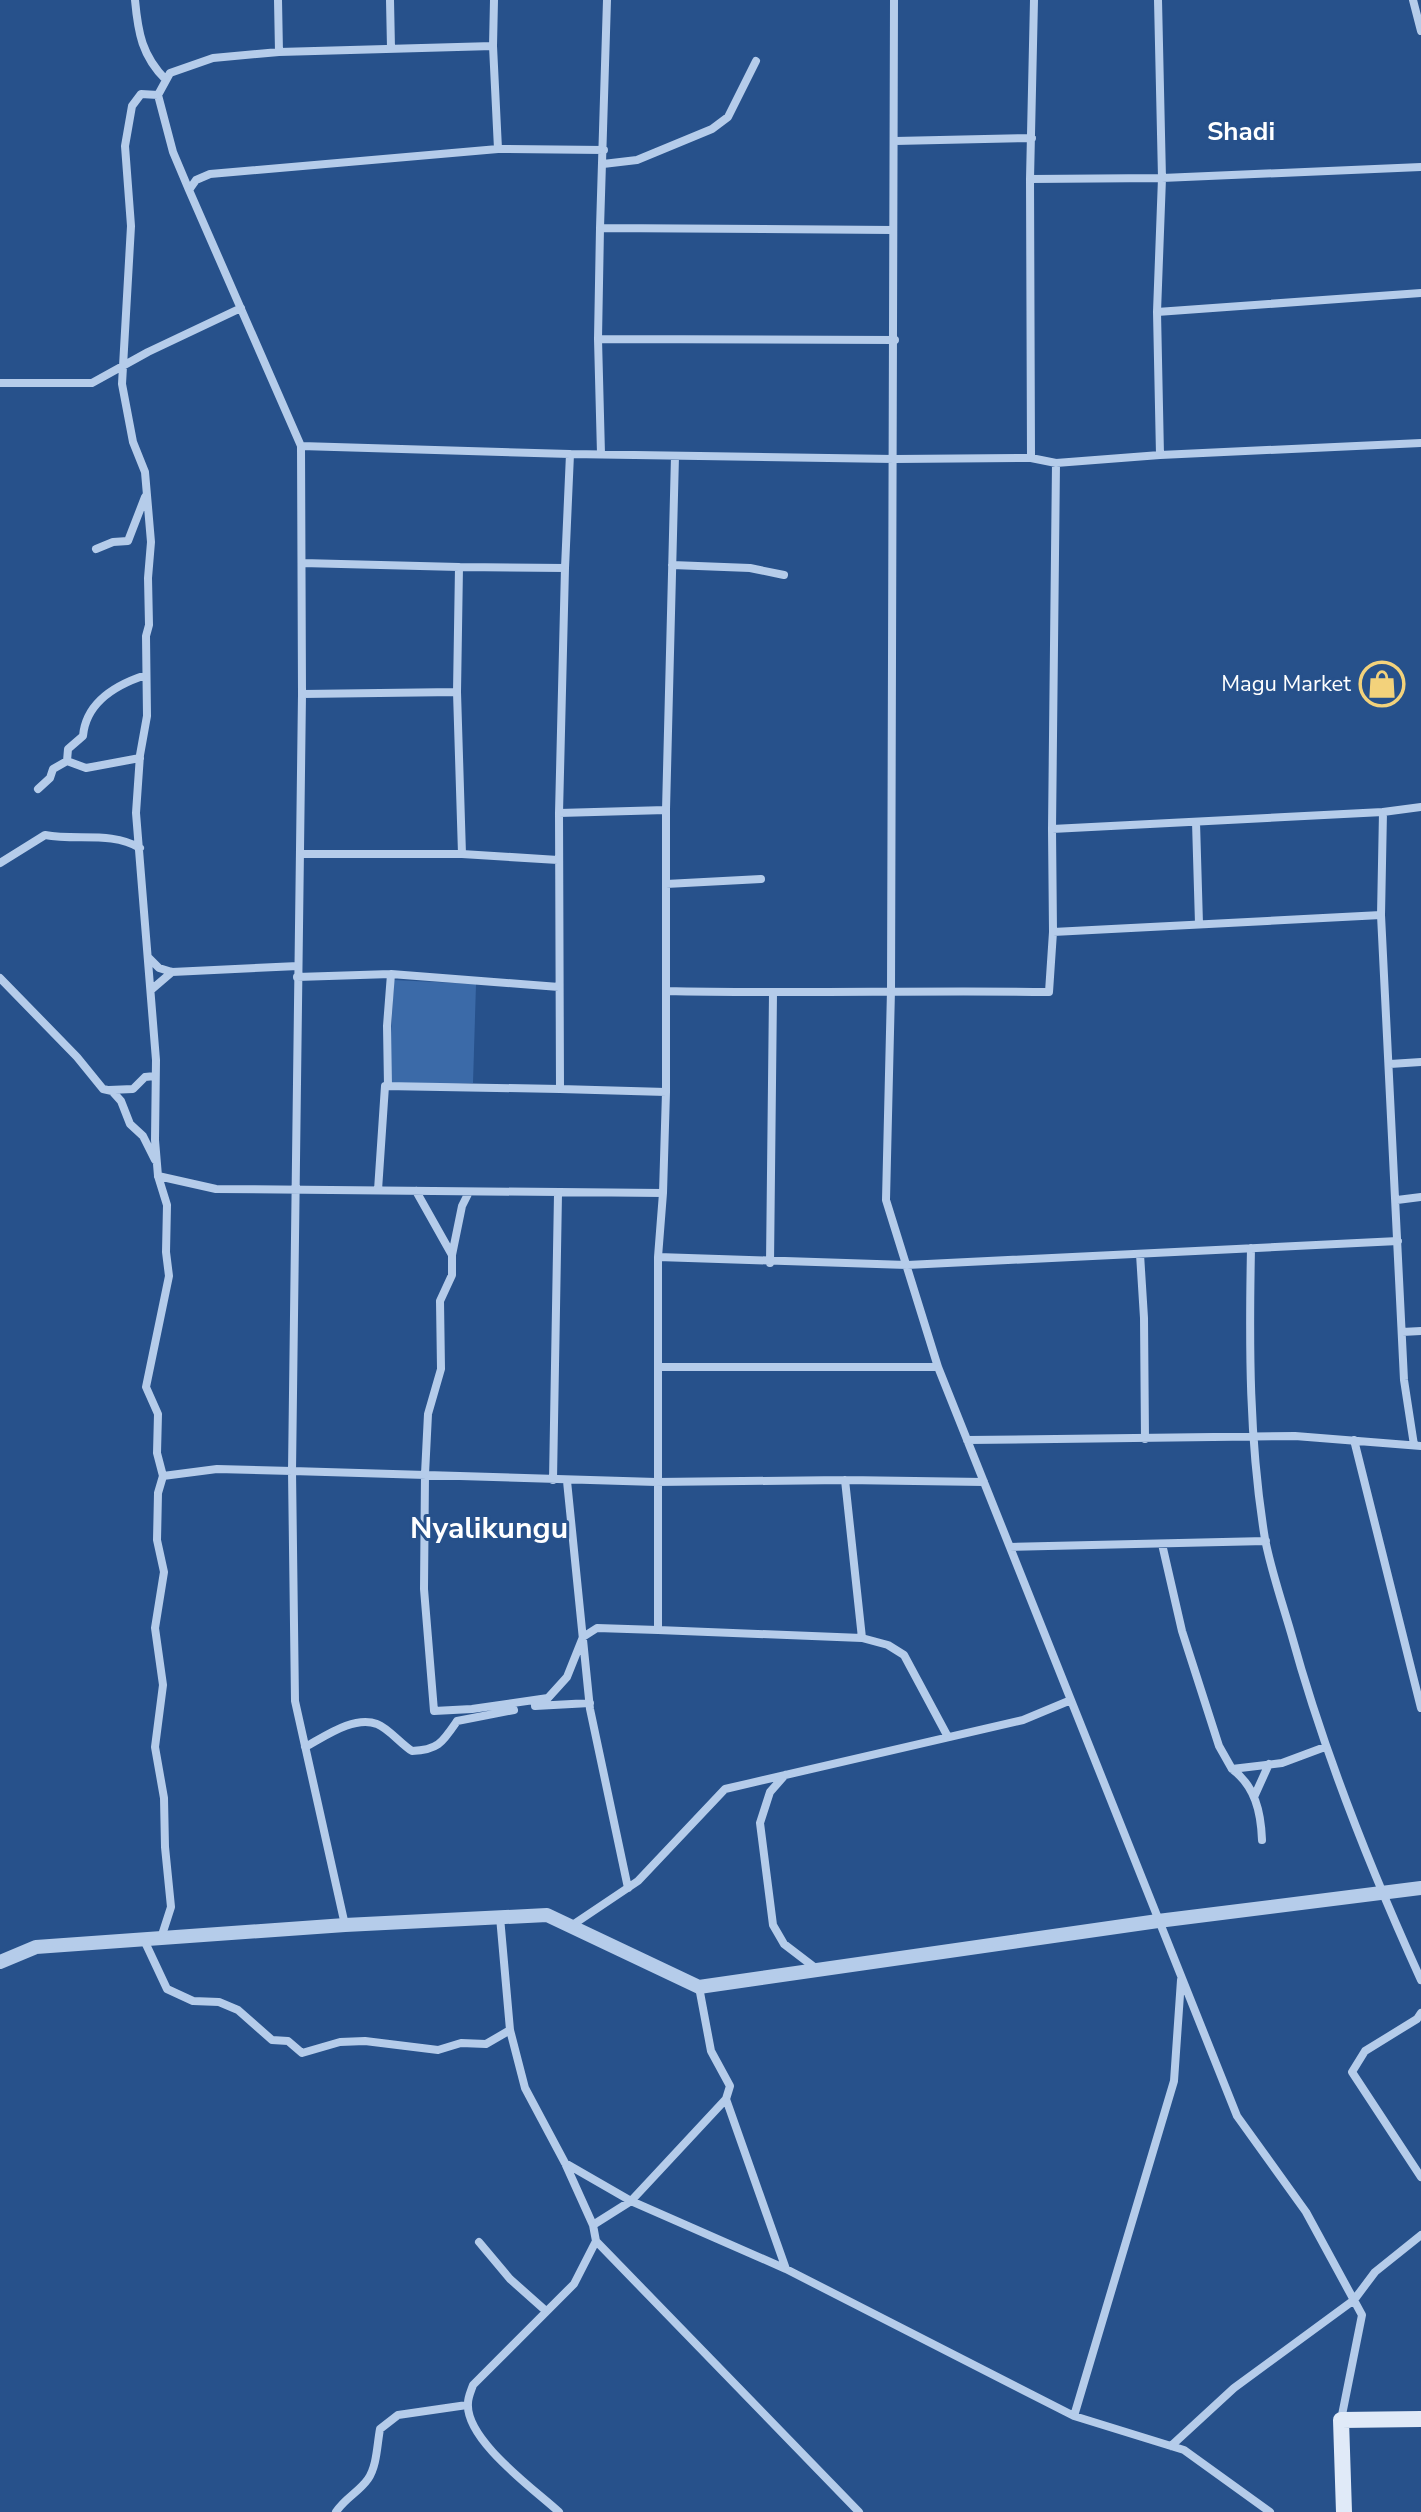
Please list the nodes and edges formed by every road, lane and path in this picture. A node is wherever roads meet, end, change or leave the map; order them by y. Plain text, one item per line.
1 (135, 0) edge
2 (278, 0) edge
3 (390, 0) edge
4 (494, 0) edge
5 (607, 0) edge
6 (894, 0) edge
7 (1034, 0) edge
8 (1158, 0) edge
9 (1413, 0) edge
10 (1421, 31) edge
11 (493, 46) junction
12 (391, 48) junction
13 (279, 52) junction
14 (756, 61) dead end
15 (166, 80) junction
16 (158, 95) junction
17 (1032, 138) junction
18 (895, 141) junction
19 (498, 149) junction
20 (604, 150) junction
21 (603, 164) junction
22 (1421, 167) edge
23 (1162, 178) junction
24 (1030, 179) junction
25 (189, 190) junction
26 (600, 228) junction
27 (893, 230) junction
28 (1421, 293) edge
29 (241, 308) junction
30 (1157, 312) junction
31 (598, 339) junction
32 (895, 340) junction
33 (123, 367) junction
34 (0, 383) edge
35 (1421, 443) edge
36 (301, 446) junction
37 (570, 454) junction
38 (601, 454) junction
39 (1160, 455) junction
40 (675, 456) junction
41 (1031, 458) junction
42 (894, 459) junction
43 (1056, 463) junction
44 (146, 492) junction
45 (96, 549) dead end
46 (302, 563) junction
47 (672, 565) junction
48 (459, 567) junction
49 (565, 568) junction
50 (784, 575) dead end
51 (146, 675) junction
52 (457, 692) junction
53 (302, 694) junction
54 (140, 758) junction
55 (67, 761) junction
56 (38, 789) dead end
57 (1421, 807) edge
58 (666, 810) junction
59 (1383, 812) junction
60 (559, 813) junction
61 (1196, 822) junction
62 (1052, 829) junction
63 (140, 848) junction
64 (300, 854) junction
65 (462, 854) junction
66 (558, 860) junction
67 (0, 863) edge
68 (761, 879) dead end
69 (666, 884) junction
70 (1381, 915) junction
71 (1199, 924) junction
72 (1053, 932) junction
73 (148, 958) junction
74 (298, 966) junction
75 (172, 972) junction
76 (391, 974) junction
77 (297, 977) junction
78 (0, 978) edge
79 (559, 987) junction
80 (151, 990) junction
81 (891, 990) junction
82 (666, 991) junction
83 (773, 993) junction
84 (1421, 1062) edge
85 (1390, 1064) junction
86 (155, 1076) junction
87 (388, 1086) junction
88 (560, 1089) junction
89 (108, 1091) junction
90 (666, 1092) junction
91 (157, 1164) junction
92 (158, 1176) junction
93 (294, 1190) junction
94 (378, 1190) junction
95 (416, 1191) junction
96 (469, 1192) junction
97 (663, 1193) junction
98 (558, 1194) junction
99 (1421, 1197) edge
100 (1397, 1200) junction
101 (1398, 1241) junction
102 (1251, 1248) junction
103 (1140, 1254) junction
104 (452, 1255) junction
105 (658, 1257) junction
106 (770, 1263) junction
107 (907, 1265) junction
108 (1421, 1331) edge
109 (1402, 1332) junction
110 (658, 1367) junction
111 (938, 1367) junction
112 (1145, 1439) junction
113 (1252, 1439) junction
114 (967, 1440) junction
115 (1354, 1440) junction
116 (1417, 1445) edge
117 (292, 1471) junction
118 (425, 1474) junction
119 (163, 1476) junction
120 (553, 1480) junction
121 (845, 1480) junction
122 (567, 1481) junction
123 (656, 1482) junction
124 (984, 1482) junction
125 (1266, 1541) junction
126 (1162, 1544) junction
127 (1010, 1547) junction
128 (658, 1630) junction
129 (583, 1637) junction
130 (862, 1638) junction
131 (1071, 1700) junction
132 (590, 1703) junction
133 (1421, 1708) edge
134 (948, 1737) junction
135 (305, 1747) junction
136 (1325, 1747) junction
137 (1269, 1764) junction
138 (1232, 1769) junction
139 (785, 1775) junction
140 (1254, 1797) junction
141 (1262, 1840) dead end
142 (628, 1888) junction
143 (1421, 1888) edge
144 (1381, 1894) junction
145 (500, 1917) junction
146 (1158, 1921) junction
147 (345, 1925) junction
148 (571, 1926) junction
149 (161, 1938) junction
150 (144, 1940) junction
151 (0, 1962) edge
152 (819, 1970) junction
153 (1181, 1977) junction
154 (1421, 1980) edge
155 (699, 1987) junction
156 (1421, 2013) edge
157 (510, 2030) junction
158 (726, 2099) junction
159 (565, 2163) junction
160 (1421, 2177) edge
161 (631, 2201) junction
162 (593, 2225) junction
163 (1421, 2235) edge
164 (596, 2241) junction
165 (479, 2242) dead end
166 (786, 2269) junction
167 (1354, 2300) junction
168 (546, 2311) junction
169 (467, 2405) junction
170 (1074, 2416) junction
171 (1421, 2419) edge
172 (1341, 2420) junction
173 (1171, 2446) junction
174 (336, 2512) edge
175 (559, 2512) edge
176 (859, 2512) edge
177 (1270, 2512) edge
178 (1344, 2512) edge

1 - 15 street
2 - 13 street
3 - 12 street
4 - 11 street
5 - 20 street
6 - 18 street
7 - 17 street
8 - 23 street
9 - 10 street
11 - 12 street
11 - 19 street
12 - 13 street
13 - 15 street
14 - 21 street
15 - 16 street
16 - 25 street
16 - 33 street
17 - 18 street
17 - 24 street
18 - 27 street
19 - 20 street
19 - 25 street
20 - 21 street
21 - 26 street
22 - 23 street
23 - 24 street
23 - 30 street
24 - 41 street
25 - 29 street
26 - 27 street
26 - 31 street
27 - 32 street
28 - 30 street
29 - 33 street
29 - 36 street
30 - 39 street
31 - 32 street
31 - 38 street
32 - 42 street
33 - 34 street
33 - 44 street
35 - 39 street
36 - 37 street
36 - 46 street
37 - 38 street
37 - 49 street
38 - 40 street
39 - 43 street
40 - 42 street
40 - 47 street
41 - 42 street
41 - 43 street
42 - 81 street
43 - 62 street
44 - 45 street
44 - 51 street
46 - 48 street
46 - 53 street
47 - 50 street
47 - 58 street
48 - 49 street
48 - 52 street
49 - 60 street
51 - 54 street
51 - 55 street
52 - 53 street
52 - 65 street
53 - 64 street
54 - 55 street
54 - 63 street
55 - 56 street
57 - 59 street
58 - 60 street
58 - 69 street
59 - 61 street
59 - 70 street
60 - 66 street
61 - 62 street
61 - 71 street
62 - 72 street
63 - 67 street
63 - 73 street
64 - 65 street
64 - 74 street
65 - 66 street
66 - 79 street
68 - 69 street
69 - 82 street
70 - 71 street
70 - 85 street
71 - 72 street
72 - 81 street
73 - 75 street
73 - 80 street
74 - 75 street
74 - 77 street
75 - 80 street
76 - 77 street
76 - 79 street
76 - 87 street
77 - 93 street
78 - 89 street
79 - 88 street
80 - 86 street
81 - 83 street
81 - 107 street
82 - 83 street
82 - 90 street
83 - 106 street
84 - 85 street
85 - 100 street
86 - 89 street
86 - 91 street
87 - 88 street
87 - 94 street
88 - 90 street
89 - 91 street
90 - 97 street
91 - 92 street
92 - 93 street
92 - 119 street
93 - 94 street
93 - 117 street
94 - 95 street
95 - 96 street
95 - 104 street
96 - 98 street
96 - 104 street
97 - 98 street
97 - 105 street
98 - 120 street
99 - 100 street
100 - 101 street
101 - 102 street
101 - 109 street
102 - 103 street
102 - 113 street
103 - 107 street
103 - 112 street
104 - 118 street
105 - 106 street
105 - 110 street
106 - 107 street
107 - 111 street
108 - 109 street
109 - 116 street
110 - 111 street
110 - 123 street
111 - 114 street
112 - 113 street
112 - 114 street
113 - 115 street
113 - 125 street
114 - 124 street
115 - 116 street
115 - 133 street
117 - 118 street
117 - 119 street
117 - 135 street
118 - 120 street
118 - 129 street
119 - 149 street
120 - 122 street
121 - 123 street
121 - 124 street
121 - 130 street
122 - 123 street
122 - 129 street
123 - 128 street
124 - 127 street
125 - 126 street
125 - 136 street
126 - 127 street
126 - 138 street
127 - 131 street
128 - 129 street
128 - 130 street
129 - 132 street
130 - 134 street
131 - 134 street
131 - 146 street
132 - 135 street
132 - 142 street
134 - 139 street
135 - 147 street
136 - 137 street
136 - 144 street
137 - 138 street
137 - 140 street
138 - 140 street
139 - 142 street
139 - 152 street
140 - 141 street
142 - 148 street
143 - 144 street
144 - 146 street
144 - 154 street
145 - 147 street
145 - 148 street
145 - 157 street
146 - 152 street
146 - 153 street
147 - 149 street
148 - 155 street
149 - 150 street
150 - 151 street
150 - 157 street
152 - 155 street
153 - 167 street
153 - 170 street
155 - 158 street
156 - 160 street
157 - 159 street
158 - 161 street
158 - 166 street
159 - 161 street
159 - 162 street
161 - 162 street
161 - 166 street
162 - 164 street
163 - 167 street
164 - 168 street
164 - 176 street
165 - 168 street
166 - 170 street
167 - 172 street
167 - 173 street
168 - 169 street
169 - 174 street
169 - 175 street
170 - 173 street
171 - 172 main road
172 - 178 main road
173 - 177 street

